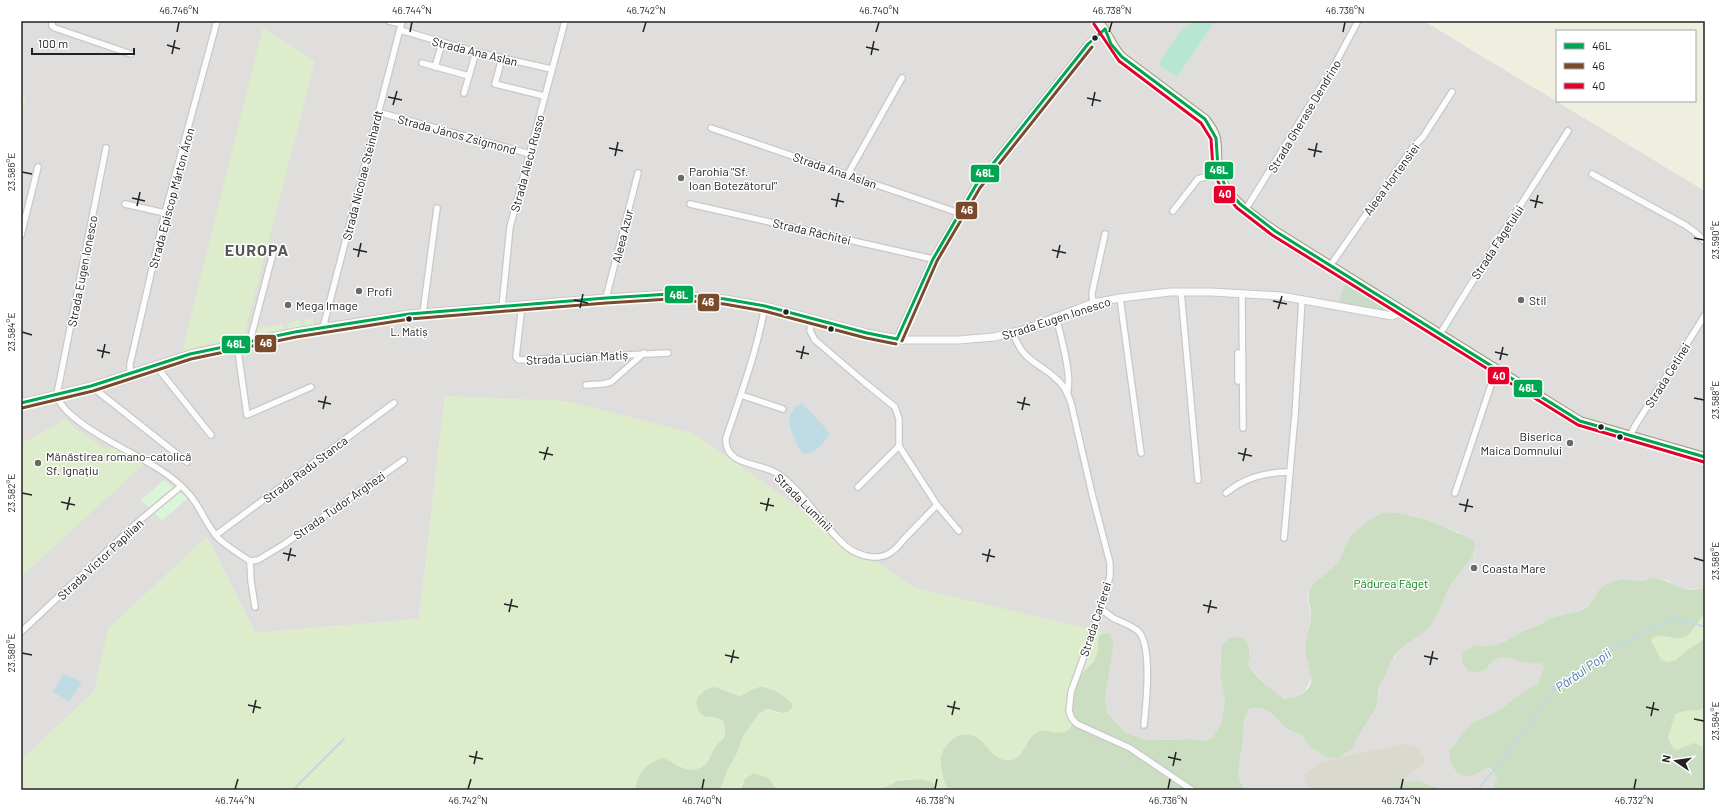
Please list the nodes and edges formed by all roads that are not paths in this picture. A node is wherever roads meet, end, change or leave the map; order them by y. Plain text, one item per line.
1 (52, 21) edge
2 (216, 21) edge
3 (389, 21) edge
4 (565, 21) edge
5 (1098, 21) edge
6 (1358, 21) edge
7 (402, 23) edge
8 (1106, 25) edge
9 (400, 30) junction
10 (442, 43) junction
11 (476, 52) junction
12 (131, 54) dead end
13 (502, 58) junction
14 (422, 63) dead end
15 (435, 67) junction
16 (551, 69) junction
17 (469, 76) junction
18 (902, 78) dead end
19 (1452, 92) dead end
20 (464, 93) dead end
21 (544, 96) junction
22 (385, 114) dead end
23 (711, 128) dead end
24 (1568, 131) dead end
25 (106, 148) dead end
26 (530, 154) junction
27 (38, 167) dead end
28 (638, 173) dead end
29 (1219, 173) junction
30 (848, 174) junction
31 (1592, 174) dead end
32 (125, 204) dead end
33 (690, 204) dead end
34 (437, 208) dead end
35 (1246, 209) junction
36 (1173, 211) dead end
37 (166, 213) junction
38 (959, 213) junction
39 (1105, 234) dead end
40 (21, 235) edge
41 (1705, 242) edge
42 (274, 253) dead end
43 (933, 259) junction
44 (1330, 266) junction
45 (1181, 292) junction
46 (1242, 295) junction
47 (606, 298) junction
48 (1120, 298) junction
49 (1302, 299) junction
50 (1093, 303) junction
51 (522, 305) junction
52 (765, 306) junction
53 (502, 307) junction
54 (1402, 310) junction
55 (423, 313) junction
56 (1705, 315) edge
57 (1056, 316) junction
58 (812, 318) junction
59 (323, 328) junction
60 (1013, 333) junction
61 (1440, 334) junction
62 (897, 339) junction
63 (250, 341) junction
64 (237, 344) junction
65 (644, 353) junction
66 (668, 353) dead end
67 (156, 366) junction
68 (1496, 370) junction
69 (130, 375) junction
70 (1238, 381) dead end
71 (586, 385) dead end
72 (91, 386) junction
73 (311, 387) dead end
74 (1067, 393) junction
75 (57, 394) junction
76 (741, 395) junction
77 (21, 403) edge
78 (394, 403) dead end
79 (783, 409) dead end
80 (1242, 428) dead end
81 (211, 435) dead end
82 (1630, 436) junction
83 (899, 446) junction
84 (1141, 452) dead end
85 (1705, 457) edge
86 (404, 460) dead end
87 (187, 462) dead end
88 (1290, 472) junction
89 (1198, 480) dead end
90 (181, 486) junction
91 (858, 487) dead end
92 (1226, 493) dead end
93 (1455, 493) dead end
94 (937, 505) junction
95 (959, 532) dead end
96 (216, 535) junction
97 (1284, 538) dead end
98 (250, 561) junction
99 (255, 607) dead end
100 (1101, 609) junction
101 (21, 632) edge
102 (1144, 725) dead end
103 (1192, 790) edge

1 - 12 street
2 - 37 street, Strada Episcop Márton Áron
3 - 7 street
4 - 16 street, Strada Alecu Russo
5 - 8 main road
6 - 35 street, Strada Gherase Dendrino
7 - 9 street, Strada Nicolae Steinhardt
8 - 29 main road
8 - 38 street
9 - 10 street, Strada Ana Aslan
9 - 59 street, Strada Nicolae Steinhardt
10 - 11 street, Strada Ana Aslan
10 - 15 street
11 - 13 street, Strada Ana Aslan
11 - 17 street
13 - 16 street, Strada Ana Aslan
13 - 21 street
14 - 15 street
15 - 17 street
16 - 21 street, Strada Alecu Russo
17 - 20 street
18 - 30 street
19 - 44 street, Aleea Hortensiei
21 - 26 street, Strada Alecu Russo
22 - 26 street, Strada János Zsigmond
23 - 30 street, Strada Ana Aslan
24 - 61 street, Strada Făgetului
25 - 75 street, Strada Eugen Ionesco
26 - 53 street, Strada Alecu Russo
27 - 40 street
28 - 47 street, Aleea Azur
29 - 35 main road
29 - 36 street
30 - 38 street, Strada Ana Aslan
31 - 41 street
32 - 37 street
33 - 43 street, Strada Răchitei
34 - 55 street
35 - 44 main road
37 - 69 street, Strada Episcop Márton Áron
38 - 43 street
39 - 50 street
42 - 63 street
43 - 62 street
44 - 54 main road
45 - 46 street, Strada Eugen Ionesco
45 - 48 street, Strada Eugen Ionesco
45 - 89 street
46 - 49 street, Strada Eugen Ionesco
46 - 70 street
46 - 80 street
47 - 51 street, Strada Eugen Ionesco
47 - 52 street, Strada Eugen Ionesco
48 - 50 street, Strada Eugen Ionesco
48 - 84 street
49 - 54 street, Strada Eugen Ionesco
49 - 88 street
50 - 57 street, Strada Eugen Ionesco
51 - 53 street, Strada Eugen Ionesco
51 - 65 street, Strada Lucian Matiș
52 - 58 street, Strada Eugen Ionesco
52 - 76 street, Strada Luminii
53 - 55 street, Strada Eugen Ionesco
54 - 61 main road
55 - 59 street, Strada Eugen Ionesco
56 - 82 street, Strada Cetinei
57 - 60 street, Strada Eugen Ionesco
57 - 74 street
58 - 62 street, Strada Eugen Ionesco
58 - 83 street
59 - 63 street, Strada Eugen Ionesco
60 - 62 street, Strada Eugen Ionesco
60 - 74 street, Strada Carierei
61 - 68 main road
63 - 64 street, Strada Eugen Ionesco
64 - 67 street, Strada Eugen Ionesco
64 - 73 street
65 - 66 street, Strada Lucian Matiș
65 - 71 street
67 - 69 street, Strada Eugen Ionesco
67 - 81 street
68 - 82 main road
68 - 93 street
69 - 72 street, Strada Eugen Ionesco
72 - 75 street, Strada Eugen Ionesco
72 - 87 street
74 - 100 street, Strada Carierei
75 - 77 street, Strada Eugen Ionesco
75 - 90 street
76 - 79 street
76 - 94 street, Strada Luminii
78 - 96 street, Strada Radu Stanca
82 - 85 main road
83 - 91 street
83 - 94 street
86 - 98 street, Strada Tudor Arghezi
88 - 92 street
88 - 97 street
90 - 96 street
90 - 101 street, Strada Victor Papilian
94 - 95 street
96 - 98 street
98 - 99 street
100 - 102 street
100 - 103 street, Strada Carierei

